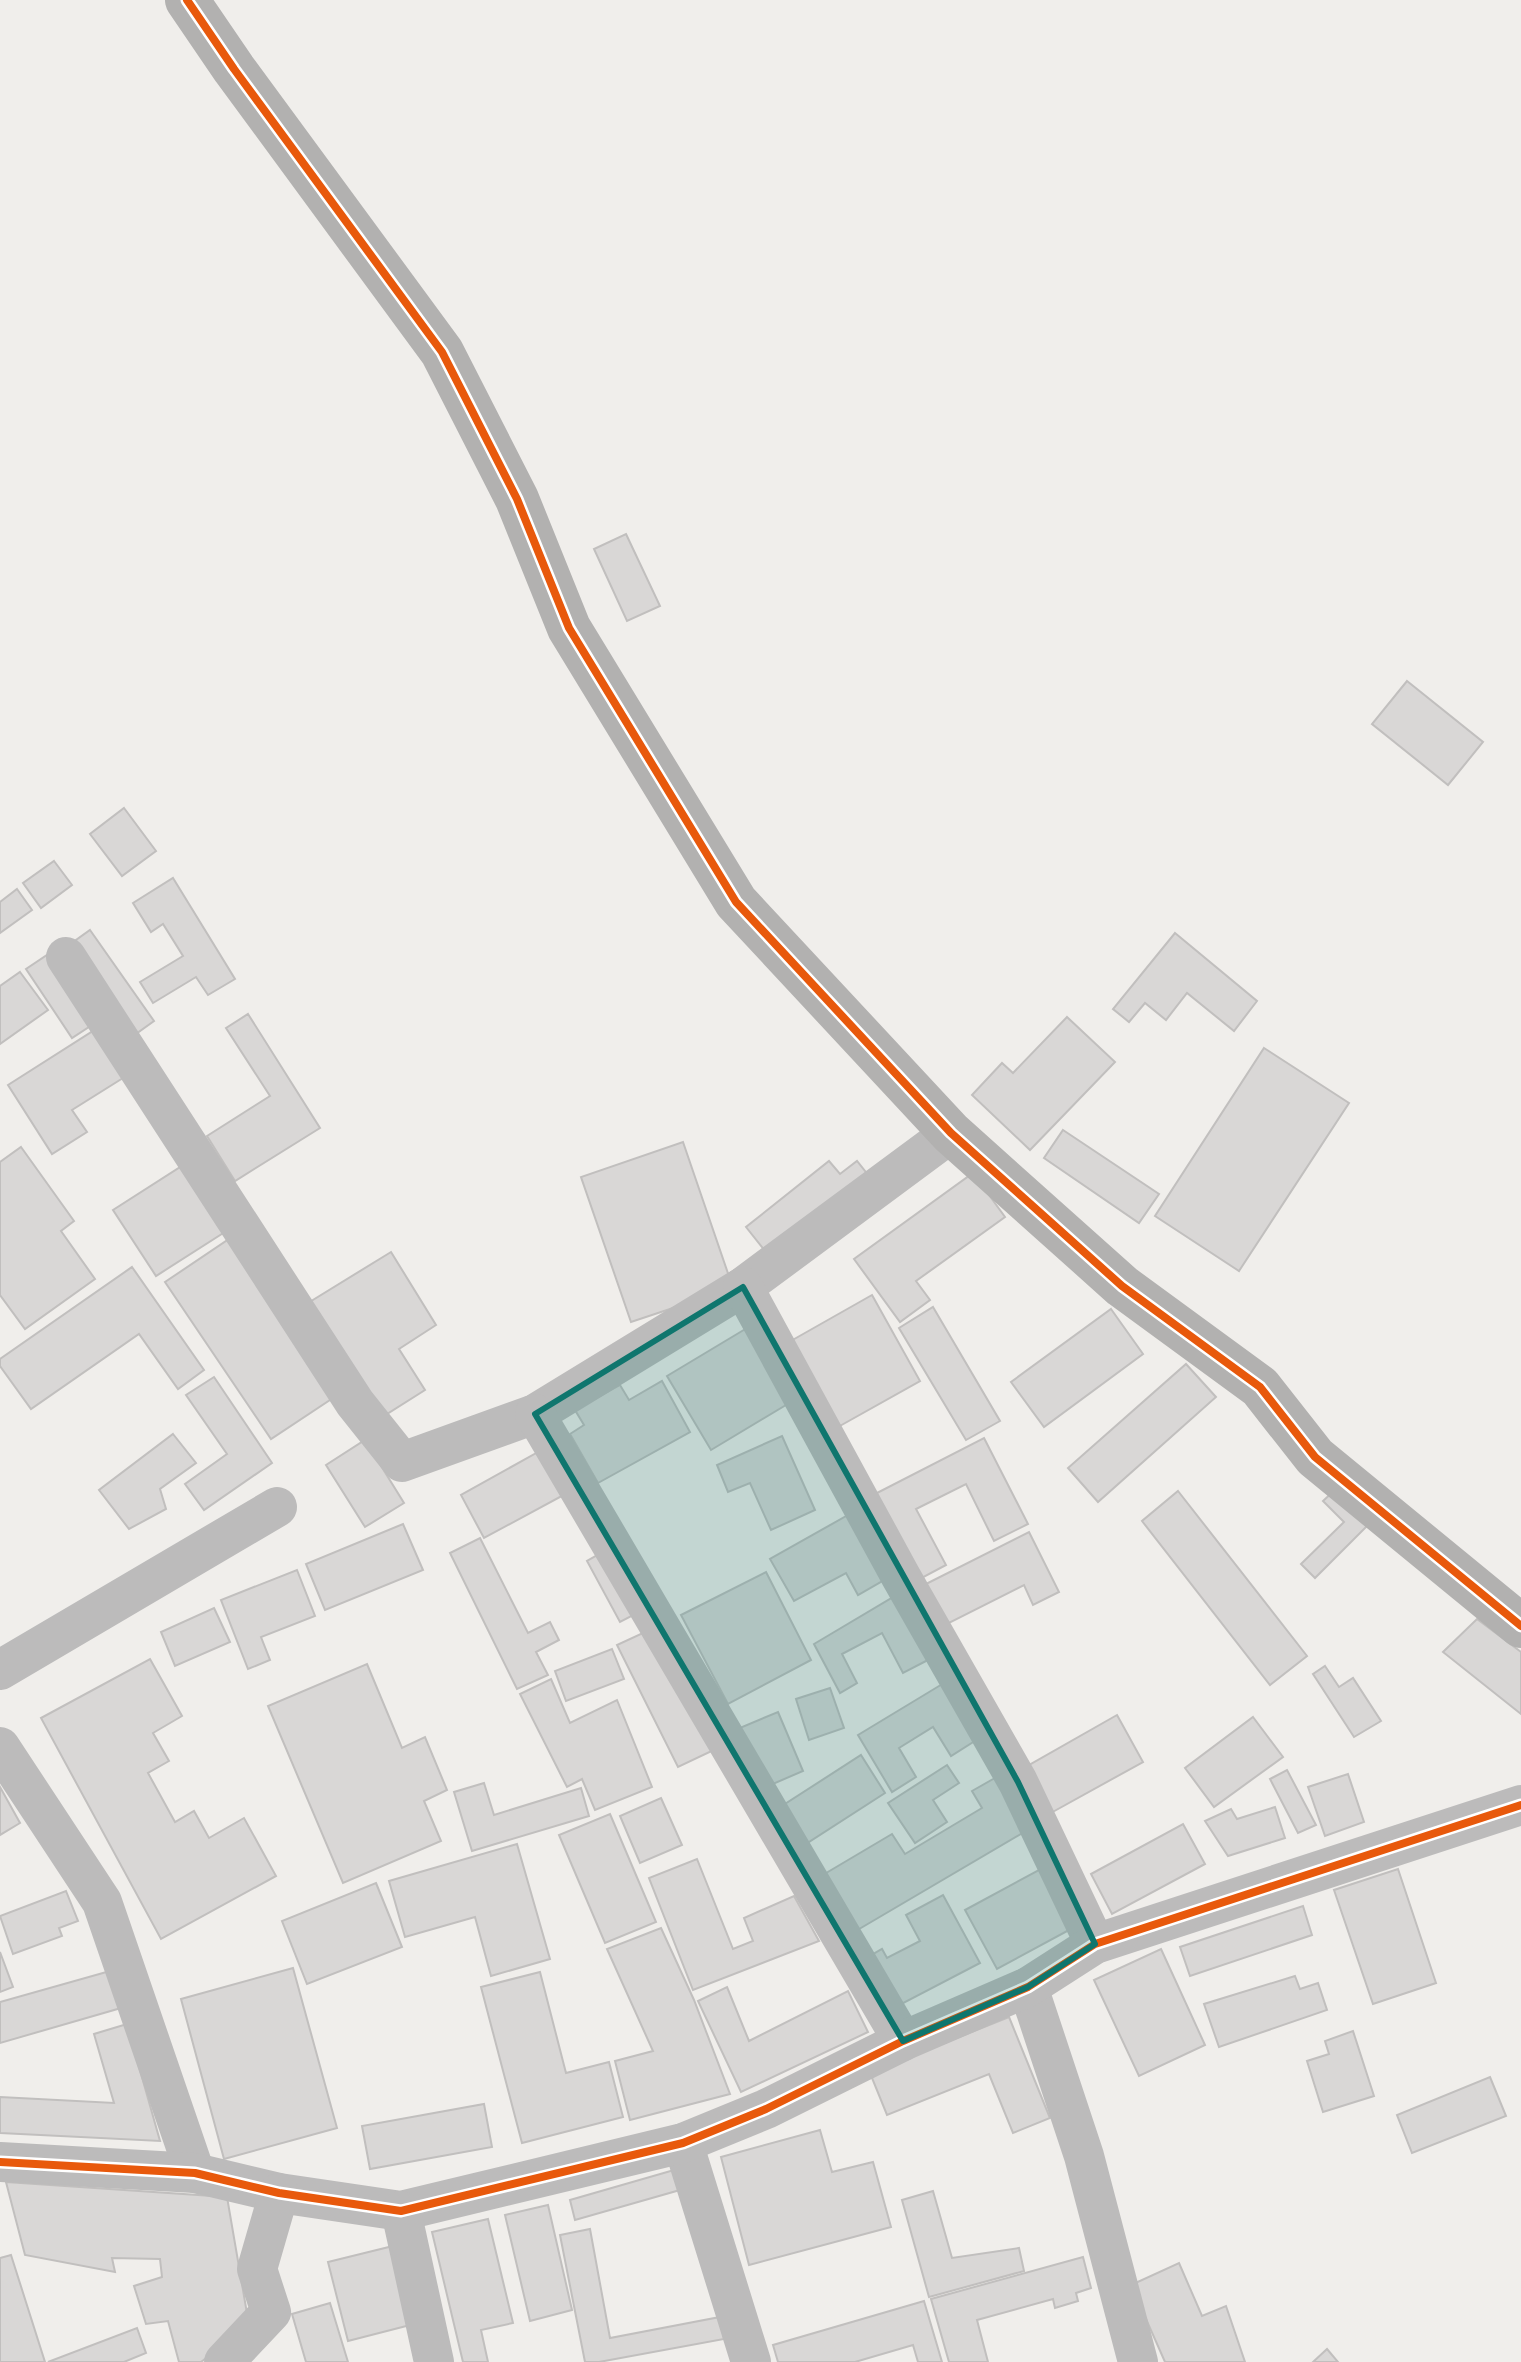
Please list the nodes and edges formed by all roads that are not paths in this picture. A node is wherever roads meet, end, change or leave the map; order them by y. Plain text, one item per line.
1 (187, 0) edge
2 (66, 957) dead end
3 (951, 1133) junction
4 (743, 1287) junction
5 (535, 1414) junction
6 (277, 1507) dead end
7 (1521, 1626) edge
8 (0, 1670) edge
9 (0, 1747) edge
10 (1521, 1805) edge
11 (1095, 1944) junction
12 (1028, 1987) junction
13 (903, 2041) junction
14 (683, 2143) junction
15 (0, 2162) edge
16 (195, 2173) junction
17 (279, 2193) junction
18 (401, 2211) junction
19 (224, 2362) edge
20 (434, 2362) edge
21 (751, 2362) edge
22 (1138, 2362) edge

1 - 3 street
2 - 5 street
3 - 4 street
3 - 7 street
4 - 5 street
4 - 11 street
5 - 13 street
6 - 8 street
9 - 16 street
10 - 11 street
11 - 12 street
12 - 13 street
12 - 22 street
13 - 14 street
14 - 18 street
14 - 21 street
15 - 16 street
16 - 17 street
17 - 18 street
17 - 19 street
18 - 20 street

